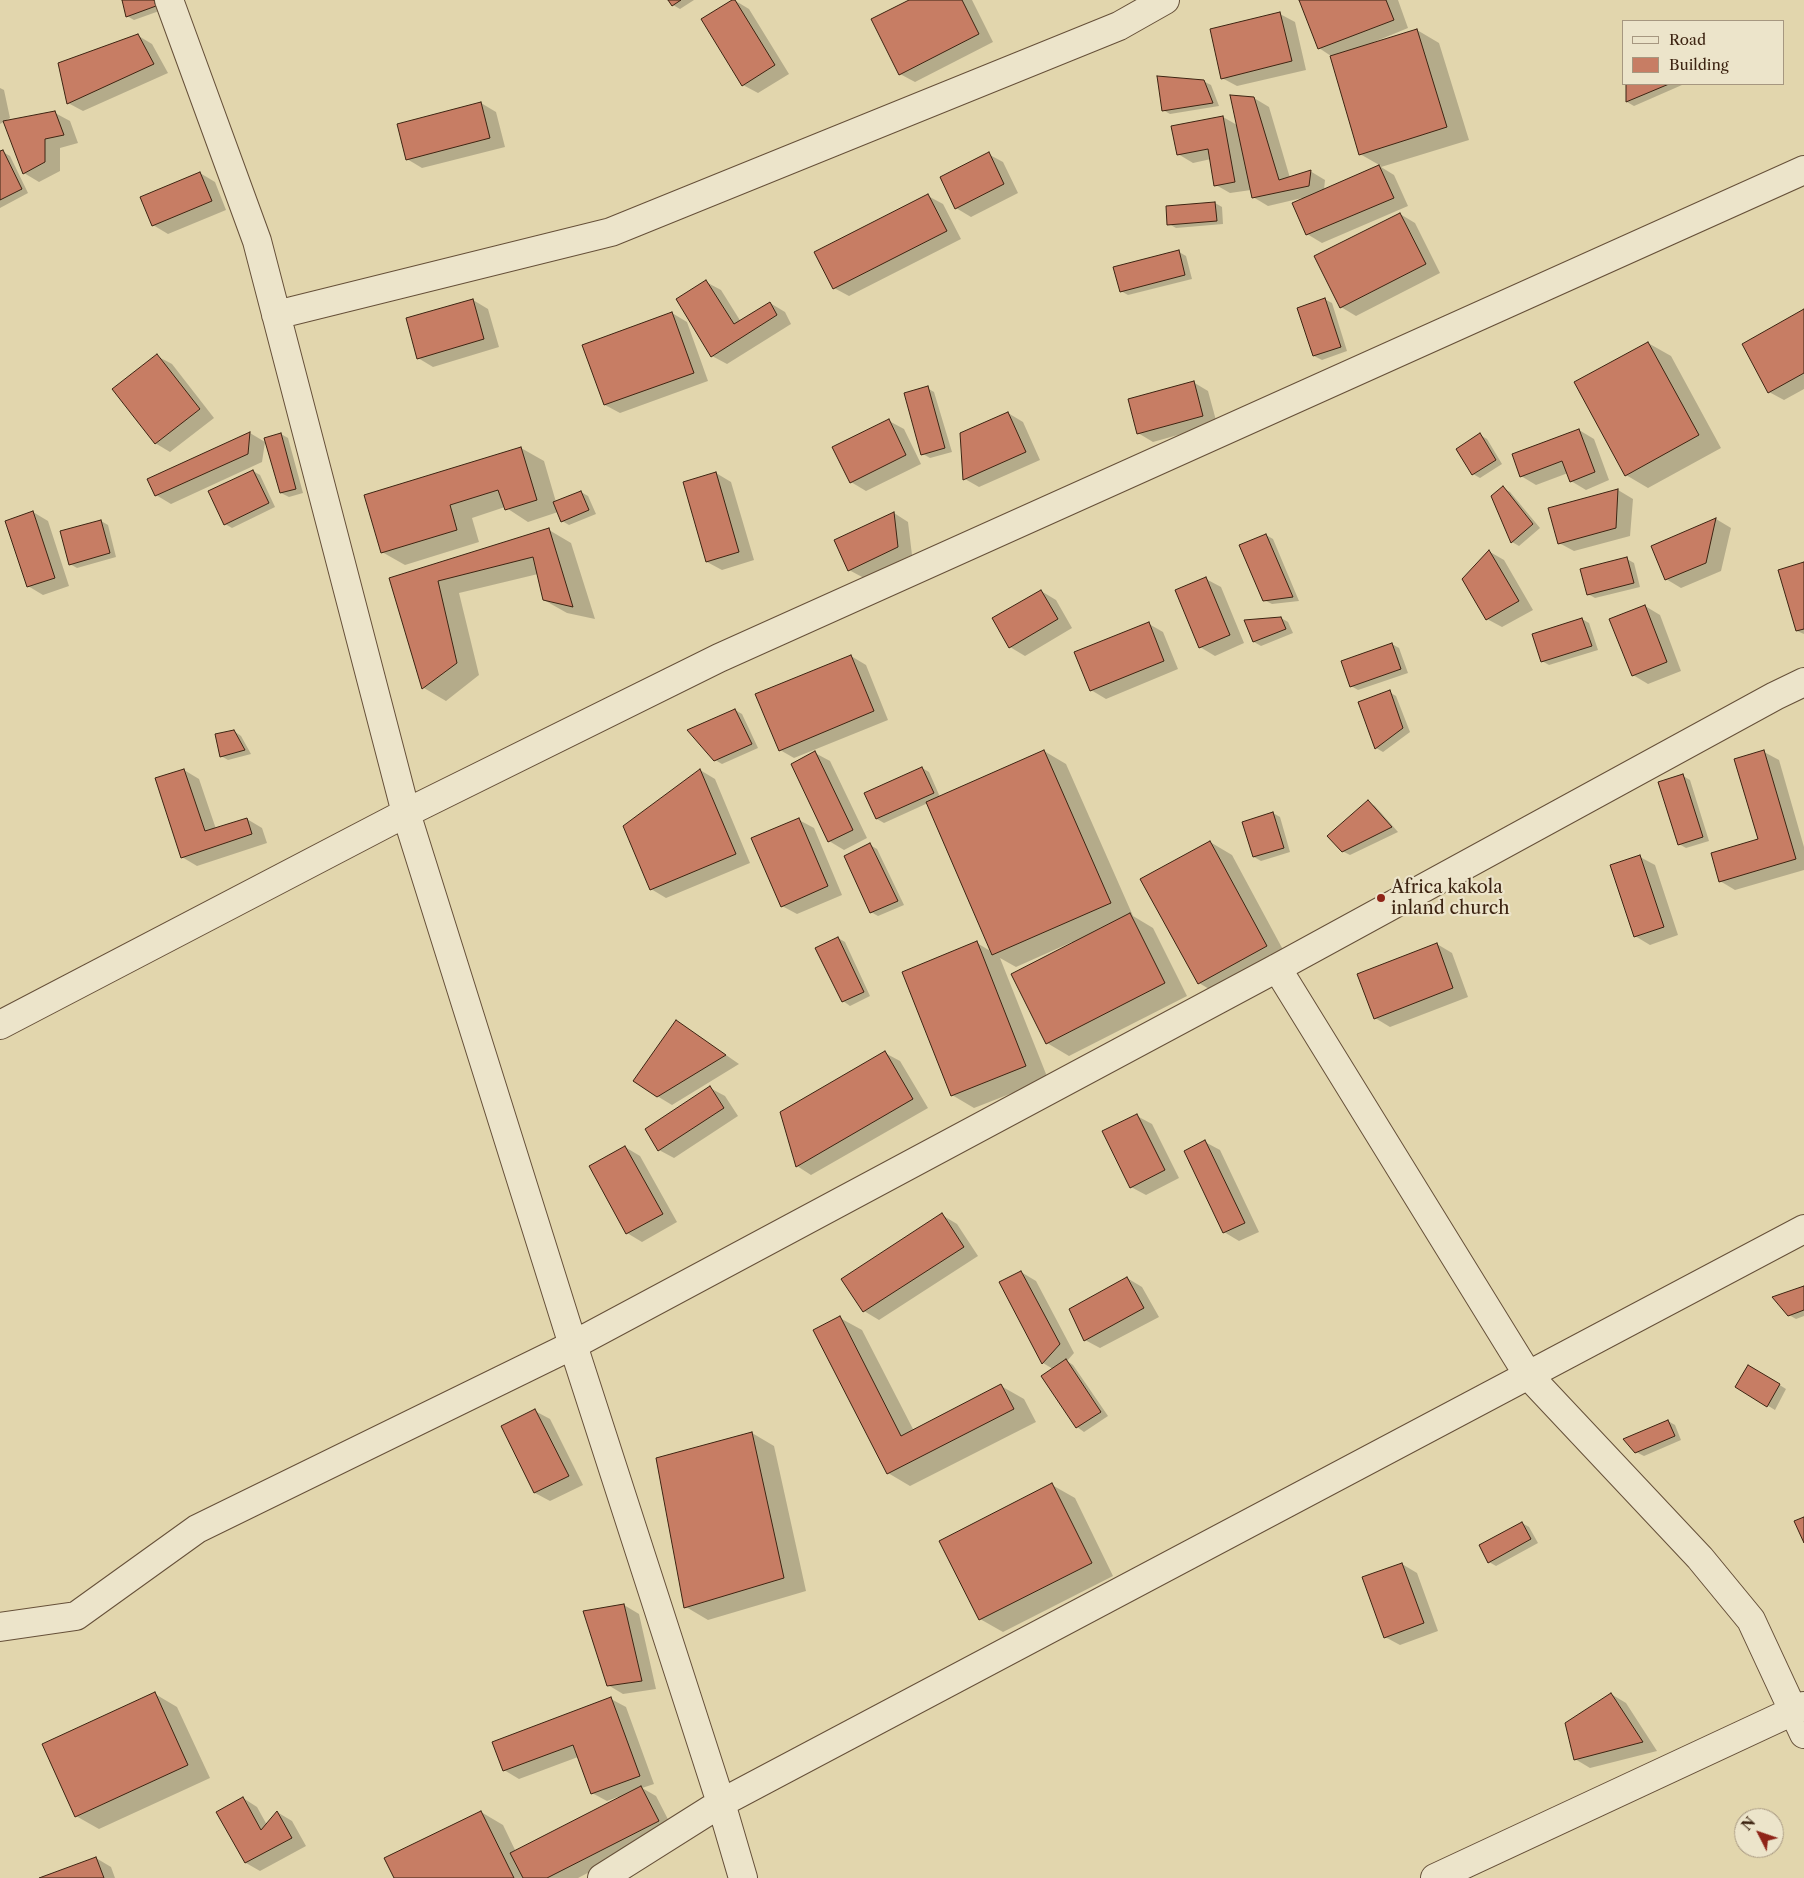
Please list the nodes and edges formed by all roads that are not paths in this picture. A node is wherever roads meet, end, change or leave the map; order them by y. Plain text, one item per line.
1 (169, 0) edge
2 (1165, 0) edge
3 (1804, 170) edge
4 (276, 315) junction
5 (1804, 682) edge
6 (406, 813) junction
7 (1276, 968) junction
8 (0, 1025) edge
9 (1804, 1229) edge
10 (573, 1345) junction
11 (1528, 1375) junction
12 (0, 1626) edge
13 (1800, 1717) edge
14 (721, 1803) junction
15 (602, 1878) edge
16 (743, 1878) edge
17 (1435, 1878) edge

1 - 4 street
2 - 4 street
3 - 6 street
4 - 6 street
5 - 7 street
6 - 8 street
6 - 10 street
7 - 10 street
7 - 11 street
9 - 11 street
10 - 12 street
10 - 14 street
11 - 13 street
11 - 14 street
13 - 17 street
14 - 15 street
14 - 16 street

